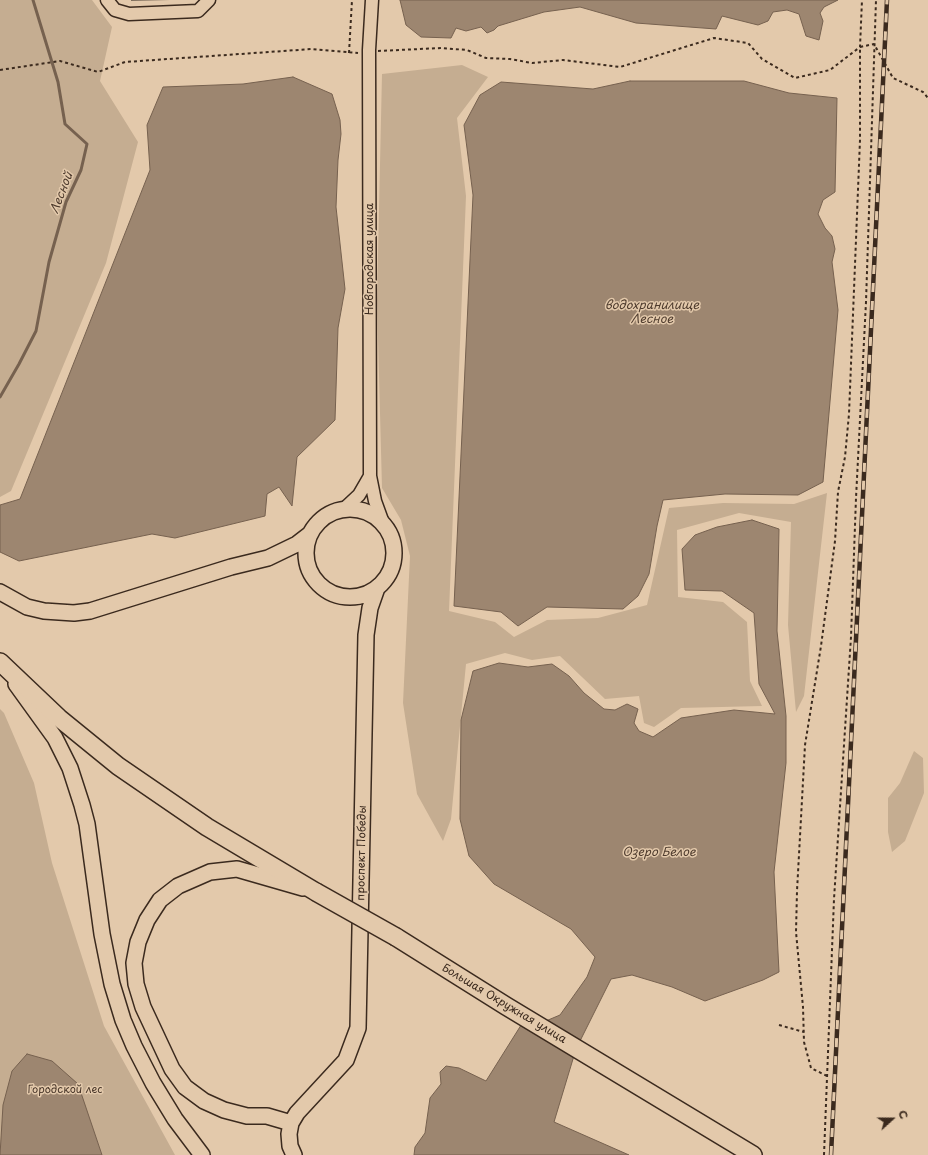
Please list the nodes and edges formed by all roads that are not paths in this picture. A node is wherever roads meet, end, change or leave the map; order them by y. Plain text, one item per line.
1 (107, 0) edge
2 (210, 0) edge
3 (372, 0) edge
4 (370, 476) junction
5 (344, 509) junction
6 (383, 523) junction
7 (310, 534) junction
8 (377, 588) junction
9 (0, 592) edge
10 (0, 663) edge
11 (316, 892) junction
12 (292, 1123) junction
13 (202, 1155) edge
14 (294, 1155) edge
15 (752, 1155) edge

1 - 2 street
3 - 4 street, Новгородская улица
4 - 5 street
4 - 6 street, Новгородская улица
5 - 6 main road
5 - 7 main road
6 - 8 main road
7 - 8 main road
7 - 9 main road
8 - 12 main road, проспект Победы
10 - 11 highway, Большая Окружная улица
10 - 13 main road
11 - 12 main road
11 - 15 highway, Большая Окружная улица, bridge
12 - 14 main road

